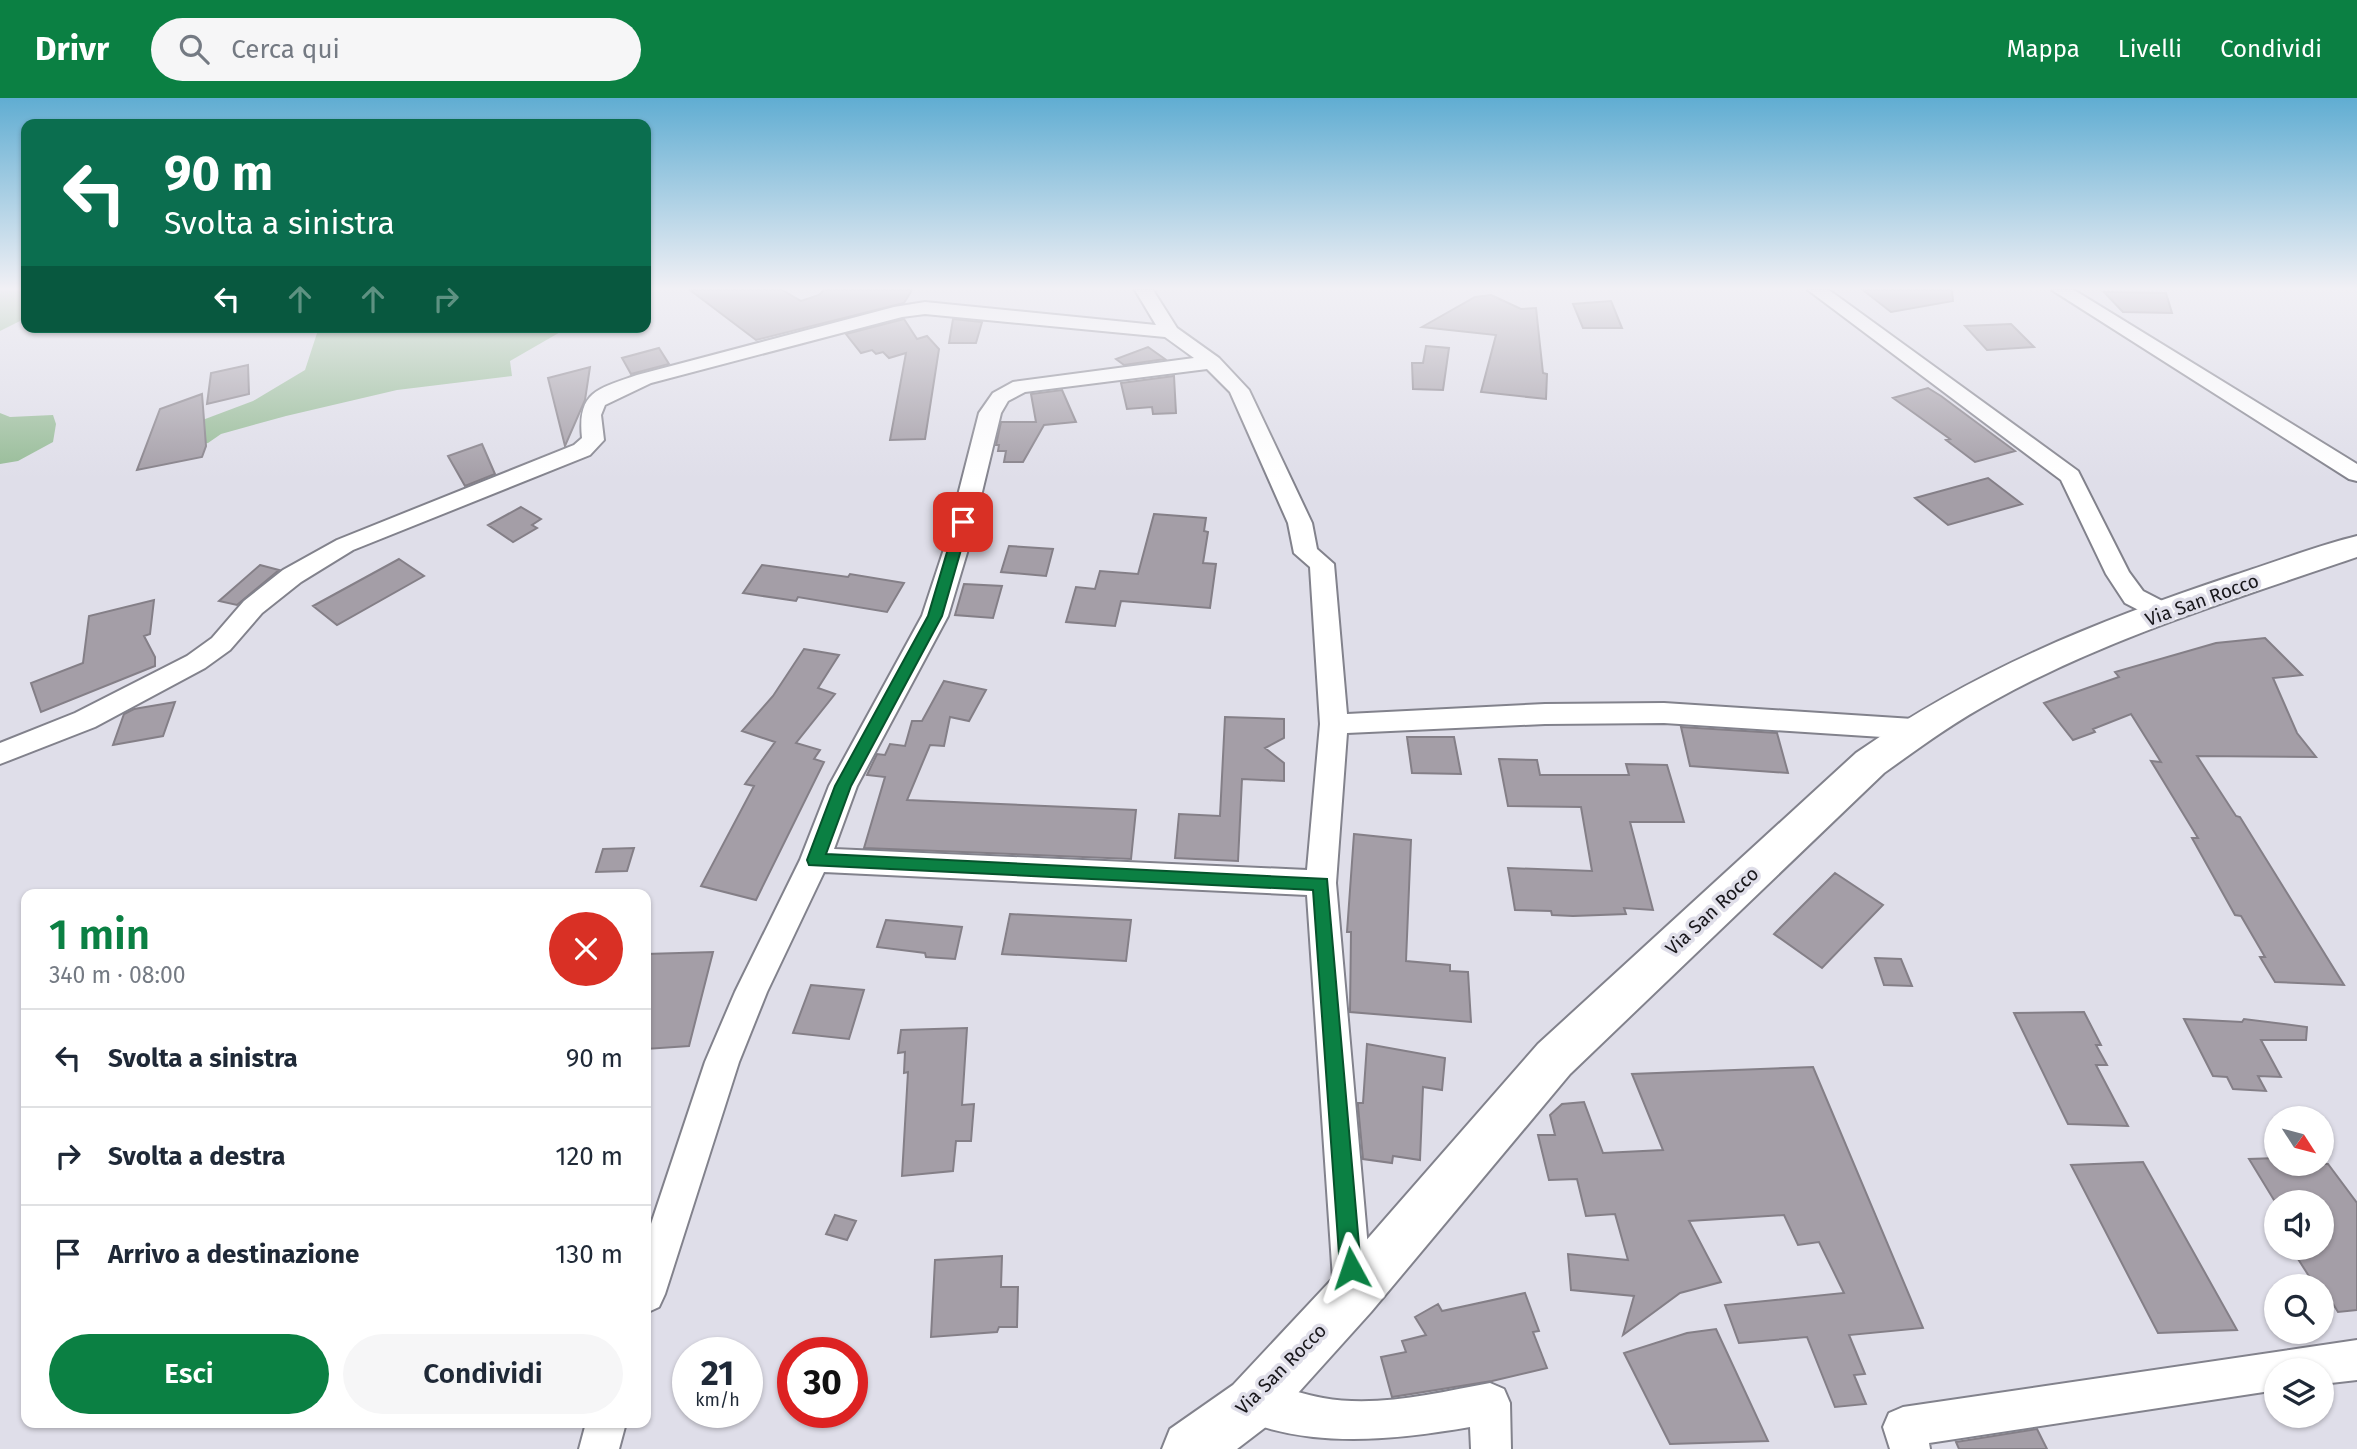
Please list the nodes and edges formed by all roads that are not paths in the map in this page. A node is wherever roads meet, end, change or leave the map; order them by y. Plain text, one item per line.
1 (740, 353) edge
2 (1199, 353) edge
3 (1903, 353) edge
4 (2163, 353) edge
5 (1212, 362) junction
6 (2357, 474) edge
7 (2357, 546) edge
8 (2163, 612) junction
9 (1334, 724) junction
10 (1913, 729) junction
11 (0, 754) edge
12 (815, 860) junction
13 (1321, 884) junction
14 (651, 1279) edge
15 (1353, 1294) junction
16 (2357, 1360) edge
17 (2334, 1363) edge
18 (2264, 1372) edge
19 (1252, 1404) junction
20 (605, 1428) edge
21 (599, 1449) edge
22 (1190, 1449) edge
23 (1492, 1449) edge
24 (1910, 1449) edge

1 - 11 street
2 - 5 street
3 - 8 street
4 - 6 street
5 - 9 street
5 - 12 street
7 - 8 street, Via San Rocco
8 - 10 street, Via San Rocco
9 - 10 street
9 - 13 street
10 - 15 street, Via San Rocco
12 - 13 street
12 - 14 street
13 - 15 street
15 - 19 street, Via San Rocco
16 - 17 street
18 - 24 street
19 - 22 street, Via San Rocco
19 - 23 street
20 - 21 street

